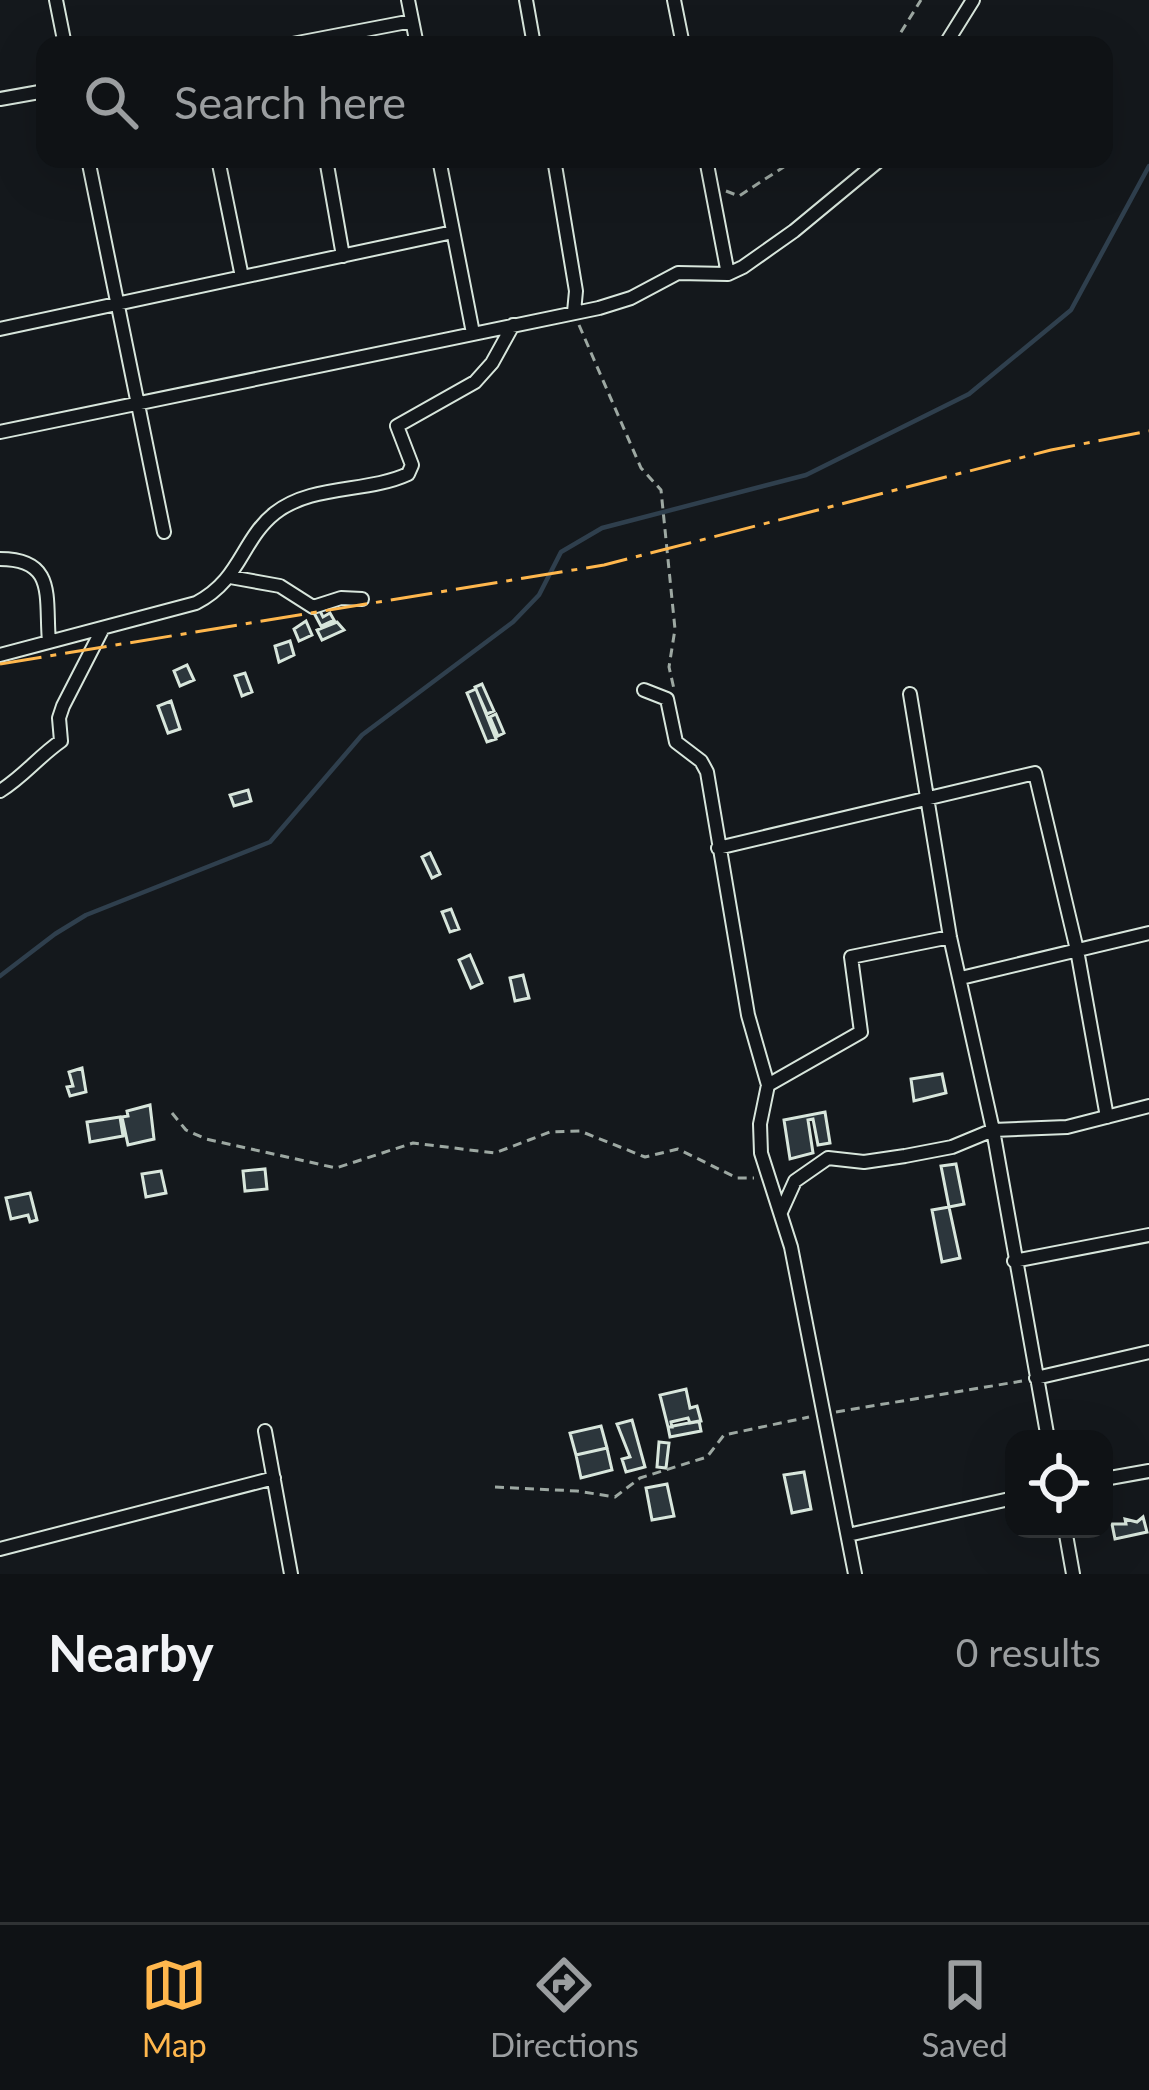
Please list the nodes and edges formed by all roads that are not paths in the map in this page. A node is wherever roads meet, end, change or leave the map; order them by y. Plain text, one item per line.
1 (56, 0) edge
2 (408, 0) edge
3 (526, 0) edge
4 (674, 0) edge
5 (973, 0) edge
6 (412, 21) junction
7 (63, 36) edge
8 (340, 36) edge
9 (415, 36) edge
10 (532, 36) edge
11 (681, 36) edge
12 (951, 36) edge
13 (36, 93) edge
14 (0, 99) edge
15 (90, 168) edge
16 (220, 168) edge
17 (328, 168) edge
18 (441, 168) edge
19 (555, 168) edge
20 (708, 168) edge
21 (870, 168) edge
22 (453, 232) junction
23 (343, 256) junction
24 (728, 274) junction
25 (242, 277) junction
26 (118, 304) junction
27 (574, 312) junction
28 (513, 325) junction
29 (0, 329) edge
30 (473, 333) junction
31 (138, 403) junction
32 (0, 432) edge
33 (164, 532) dead end
34 (0, 559) edge
35 (230, 578) junction
36 (362, 599) dead end
37 (103, 628) junction
38 (49, 642) junction
39 (0, 655) edge
40 (644, 690) dead end
41 (910, 694) dead end
42 (0, 791) edge
43 (928, 796) junction
44 (718, 848) junction
45 (1149, 933) edge
46 (950, 937) junction
47 (1077, 950) junction
48 (961, 978) junction
49 (768, 1085) junction
50 (1149, 1106) edge
51 (1107, 1117) junction
52 (993, 1130) junction
53 (781, 1212) junction
54 (1149, 1235) edge
55 (1014, 1261) junction
56 (1149, 1352) edge
57 (1036, 1378) junction
58 (1046, 1430) edge
59 (265, 1431) dead end
60 (1149, 1471) edge
61 (1113, 1477) edge
62 (274, 1478) junction
63 (1005, 1500) edge
64 (848, 1535) junction
65 (1066, 1538) edge
66 (0, 1549) edge
67 (291, 1574) edge
68 (855, 1574) edge
69 (1072, 1574) edge

1 - 7 street
2 - 6 street
3 - 10 street
4 - 11 street
5 - 12 street
6 - 8 street
6 - 9 street
13 - 14 street
15 - 26 street
16 - 25 street
17 - 23 street
18 - 22 street
19 - 27 street
20 - 24 street
21 - 24 street
22 - 23 street
22 - 30 street
23 - 25 street
24 - 27 street
25 - 26 street
26 - 29 street
26 - 31 street
27 - 28 street
28 - 30 street
28 - 35 street
30 - 31 street
31 - 32 street
31 - 33 street
34 - 38 street
35 - 36 street
35 - 37 street
37 - 38 street
37 - 42 street
38 - 39 street
40 - 44 street
41 - 43 street
43 - 44 street
43 - 46 street
43 - 47 street
44 - 49 street
45 - 47 street
46 - 48 street
46 - 49 street
47 - 48 street
47 - 51 street
48 - 52 street
49 - 53 street
50 - 51 street
51 - 52 street
52 - 53 street
52 - 55 street
53 - 64 street
54 - 55 street
55 - 57 street
56 - 57 street
57 - 58 street
59 - 62 street
60 - 61 street
62 - 66 street
62 - 67 street
63 - 64 street
64 - 68 street
65 - 69 street

